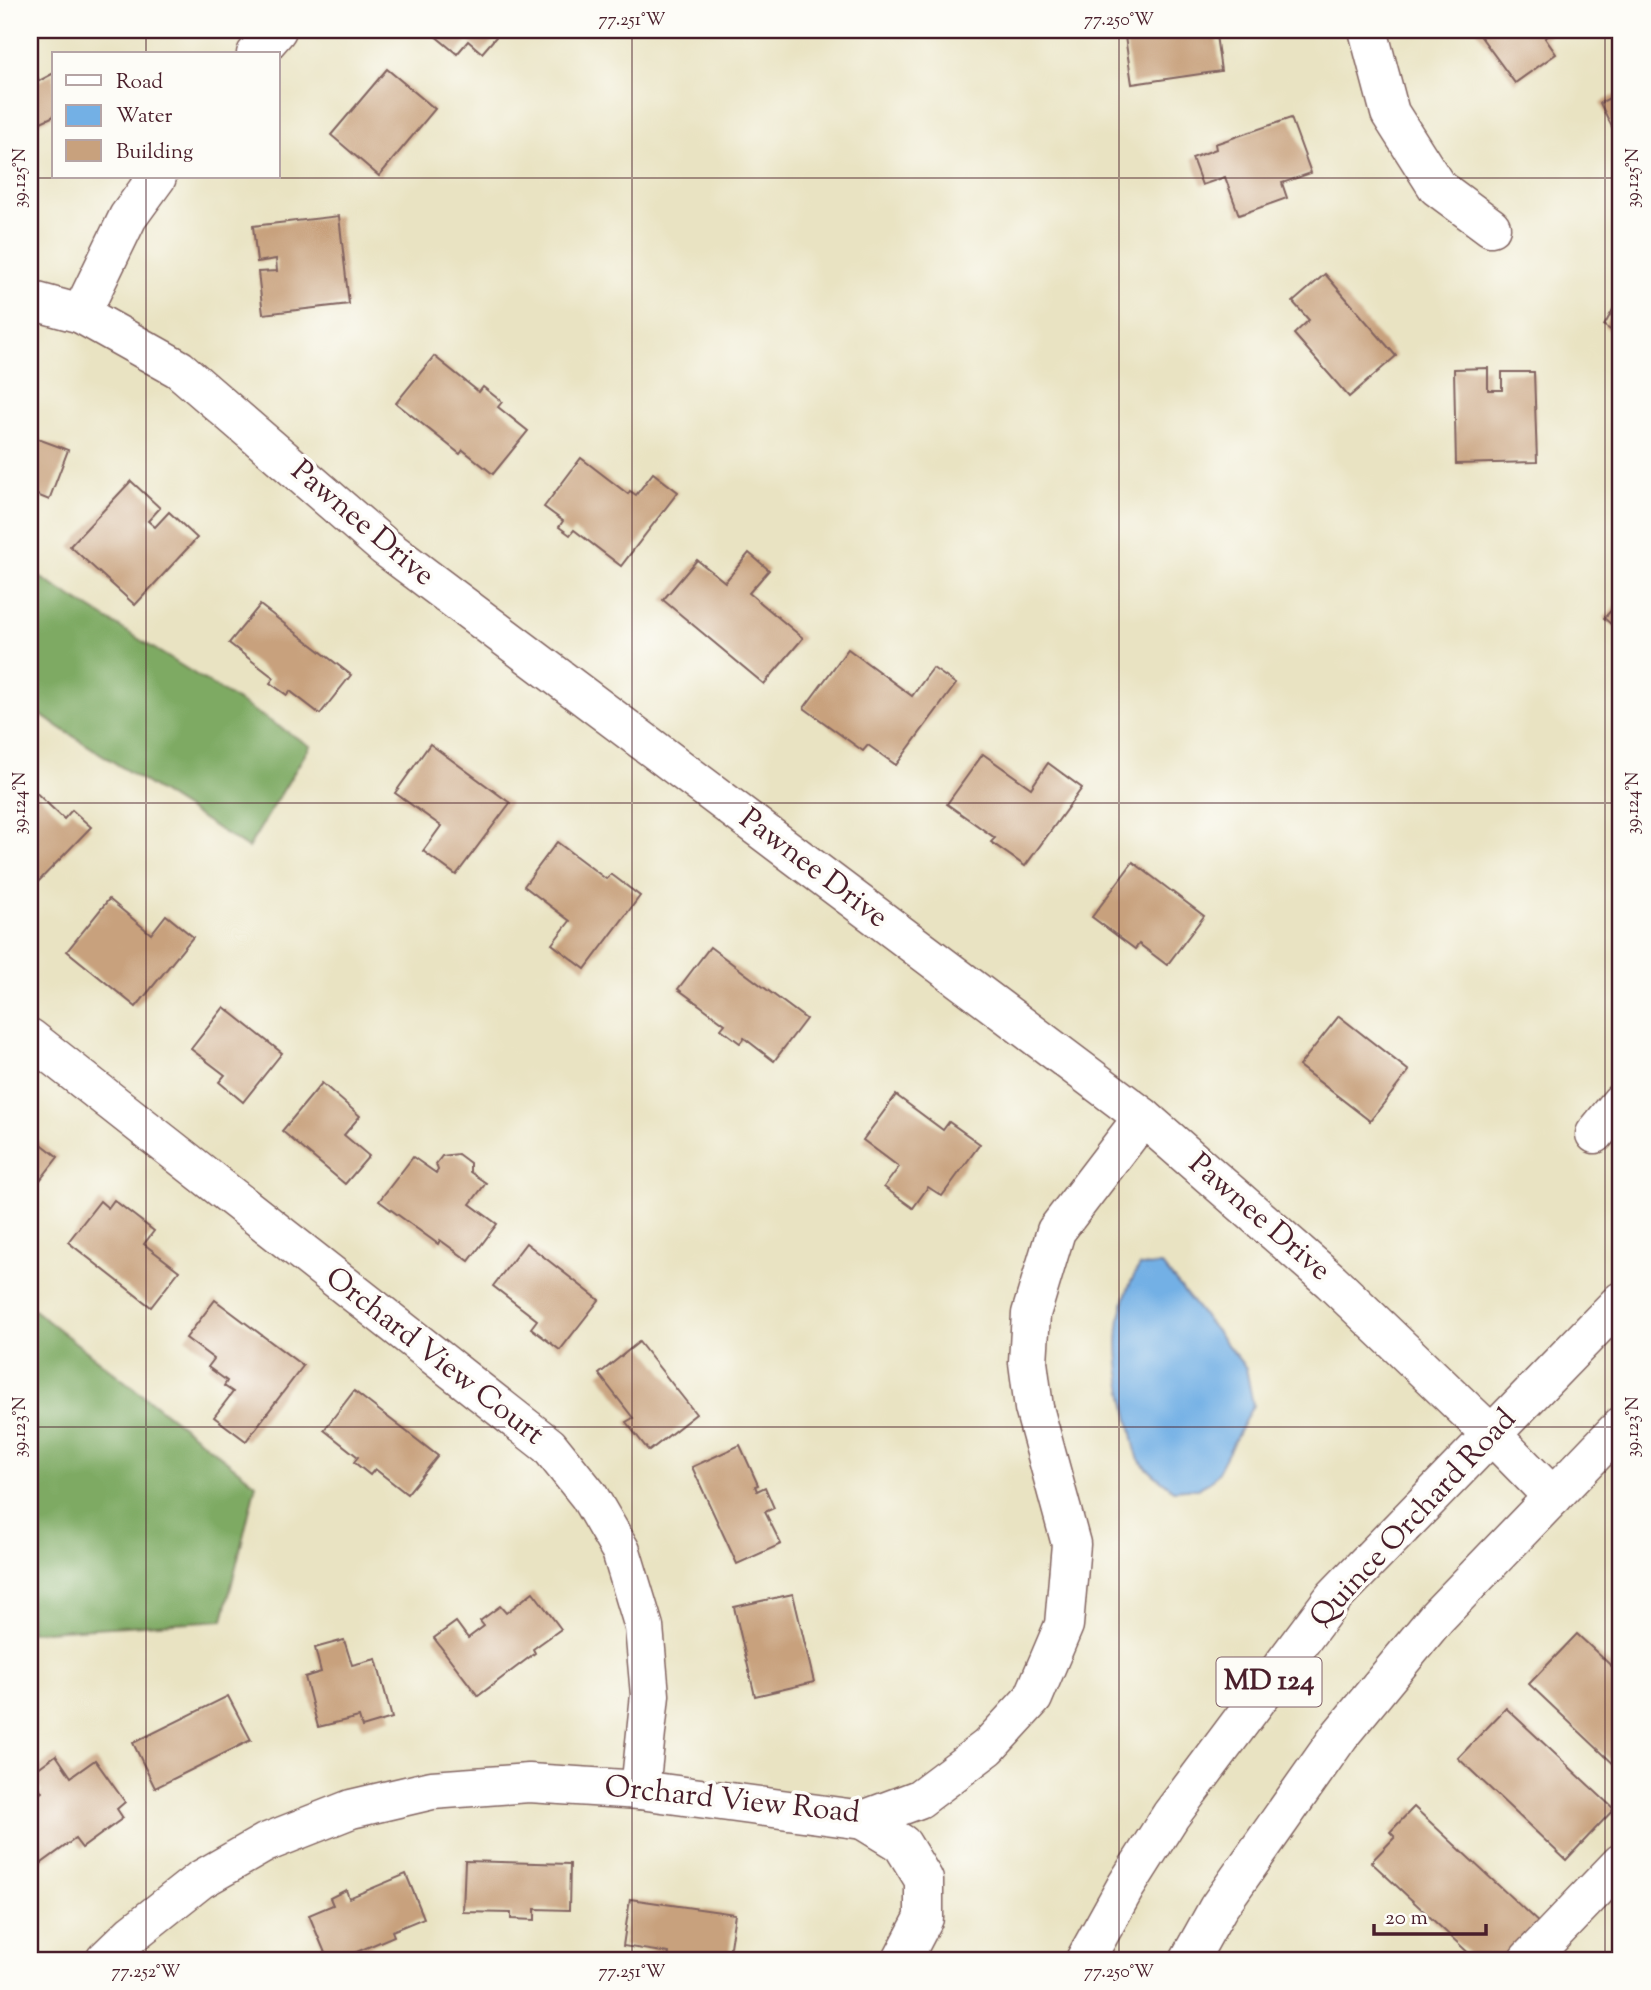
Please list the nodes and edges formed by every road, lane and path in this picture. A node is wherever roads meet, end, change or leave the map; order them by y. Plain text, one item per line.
1 (277, 30) edge
2 (1368, 30) edge
3 (258, 52) edge
4 (156, 178) edge
5 (1491, 227) dead end
6 (30, 300) edge
7 (81, 314) junction
8 (30, 1038) edge
9 (1621, 1102) edge
10 (1143, 1116) junction
11 (1595, 1134) dead end
12 (1621, 1301) edge
13 (1621, 1426) edge
14 (1492, 1435) junction
15 (1553, 1497) junction
16 (640, 1790) junction
17 (863, 1820) junction
18 (1621, 1863) edge
19 (105, 1960) edge
20 (902, 1960) edge
21 (1085, 1960) edge
22 (1189, 1960) edge
23 (1528, 1960) edge

1 - 3 street
2 - 5 street
4 - 7 street
6 - 7 street, Pawnee Drive
7 - 10 street, Pawnee Drive
8 - 16 street, Orchard View Court
9 - 11 street
10 - 14 street, Pawnee Drive
10 - 17 street, Orchard View Road
12 - 14 street, Quince Orchard Road / MD 124
13 - 15 street, MD 124
14 - 15 street, Pawnee Drive
14 - 21 street, Quince Orchard Road / MD 124
15 - 22 street, MD 124
16 - 17 street, Orchard View Road
16 - 19 street, Orchard View Road
17 - 20 street
18 - 23 street

